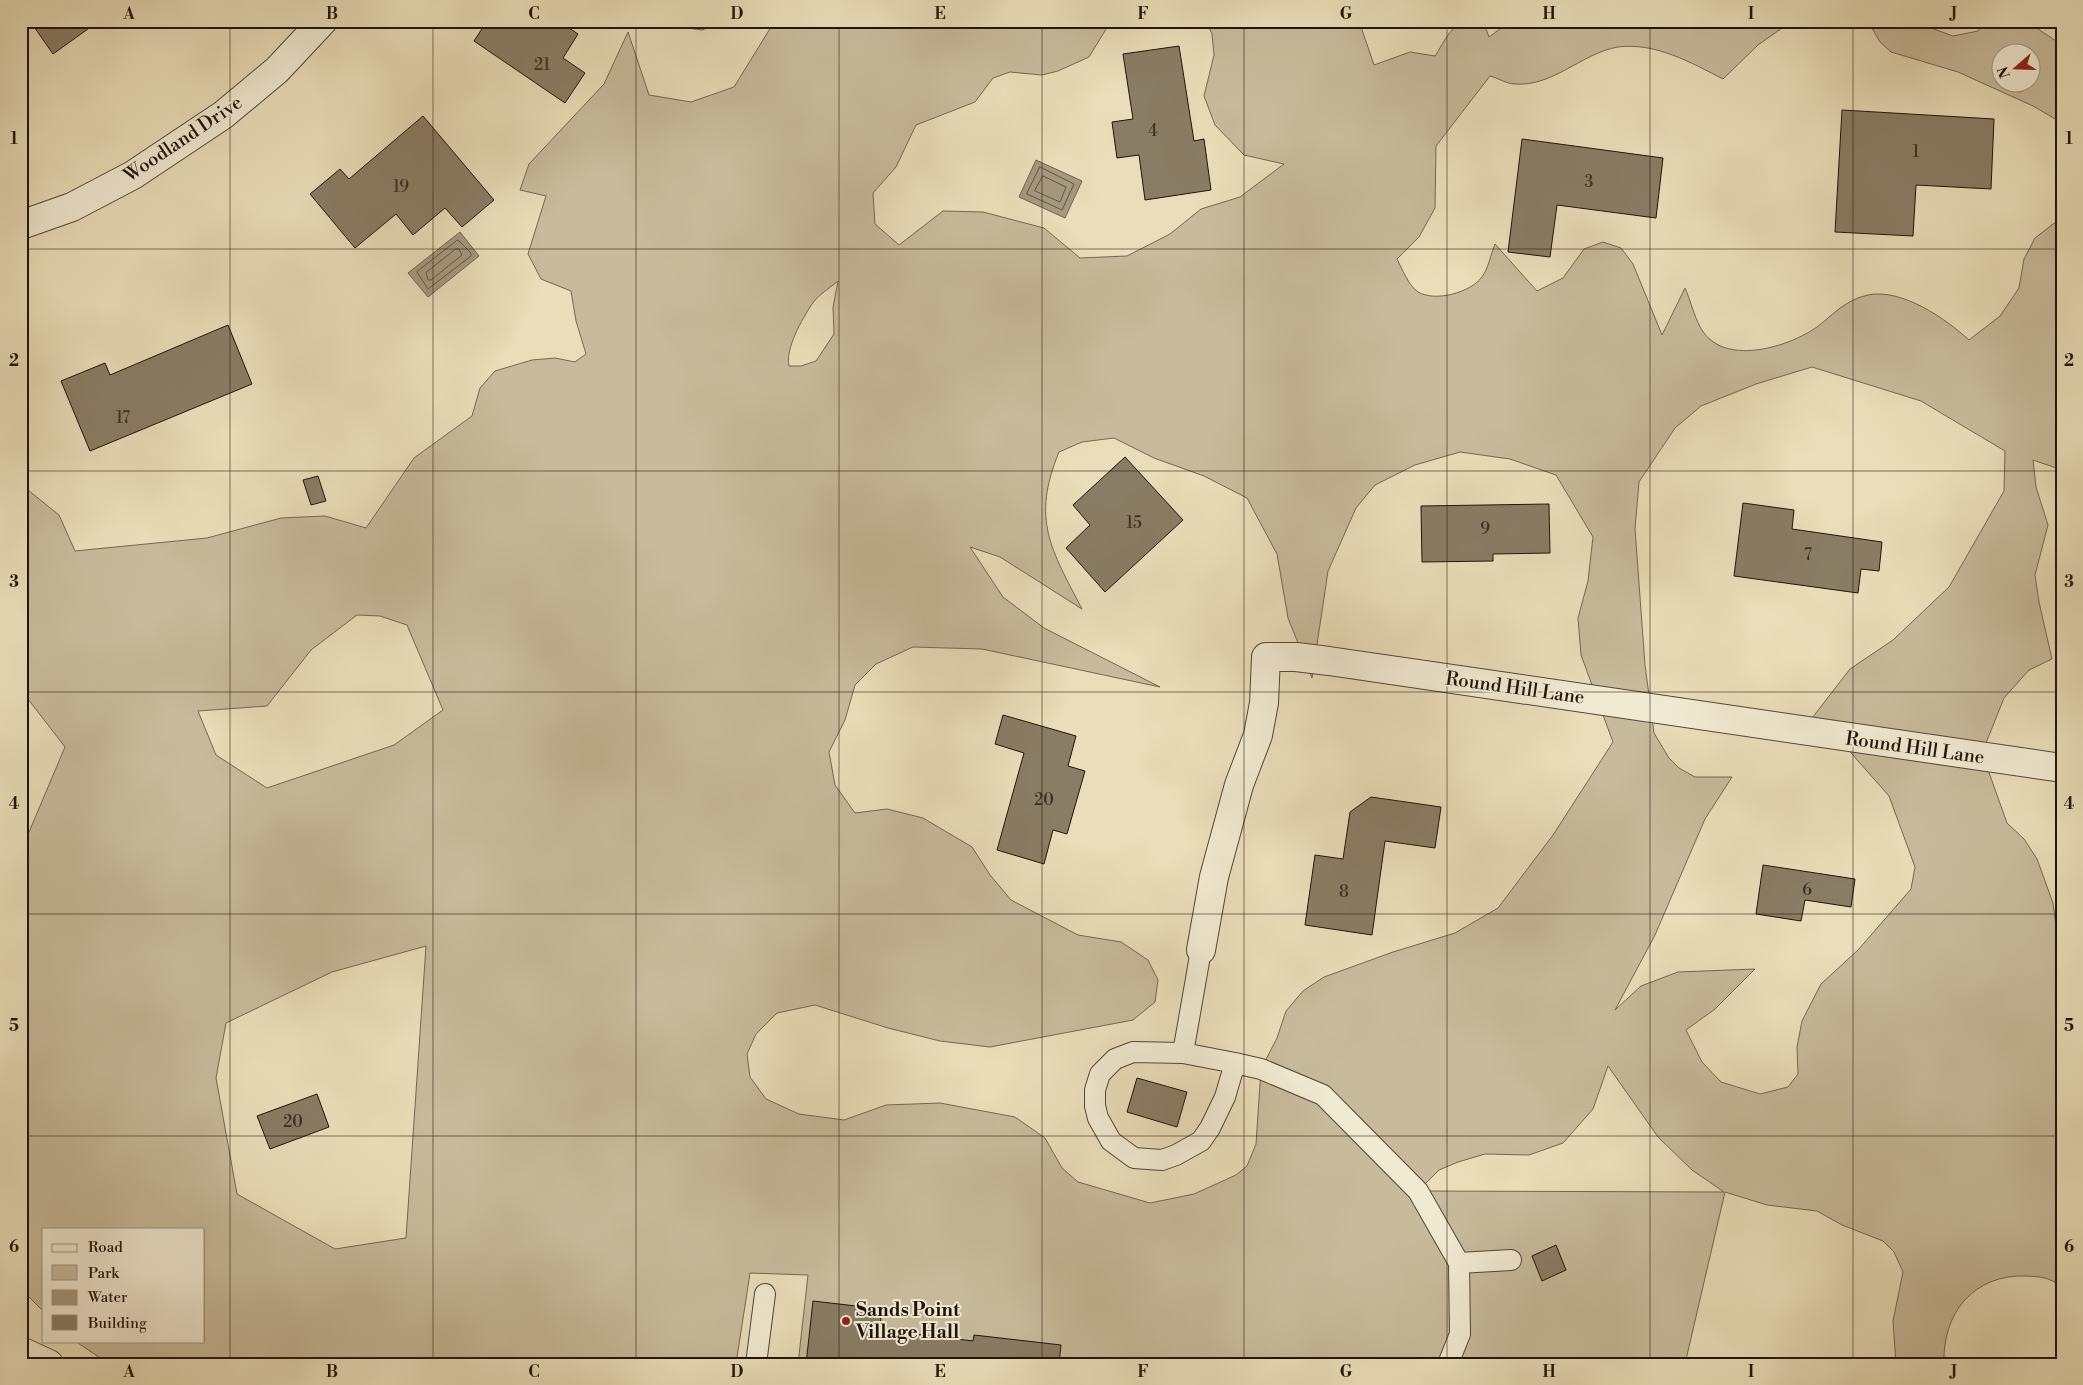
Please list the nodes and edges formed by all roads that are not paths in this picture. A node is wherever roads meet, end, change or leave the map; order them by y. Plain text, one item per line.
1 (323, 21) edge
2 (21, 225) edge
3 (2062, 768) edge
4 (1201, 950) joint
5 (1184, 1053) junction
6 (1235, 1063) junction
7 (1511, 1260) dead end
8 (1459, 1263) junction
9 (765, 1294) dead end
10 (21, 1351) edge
11 (49, 1364) edge
12 (756, 1364) edge
13 (1448, 1364) edge

1 - 2 street, Woodland Drive
3 - 4 street, Round Hill Lane
4 - 5 lane
5 - 6 lane
5 - 6 lane
6 - 8 lane
7 - 8 lane
8 - 13 lane
9 - 12 lane
10 - 11 street

